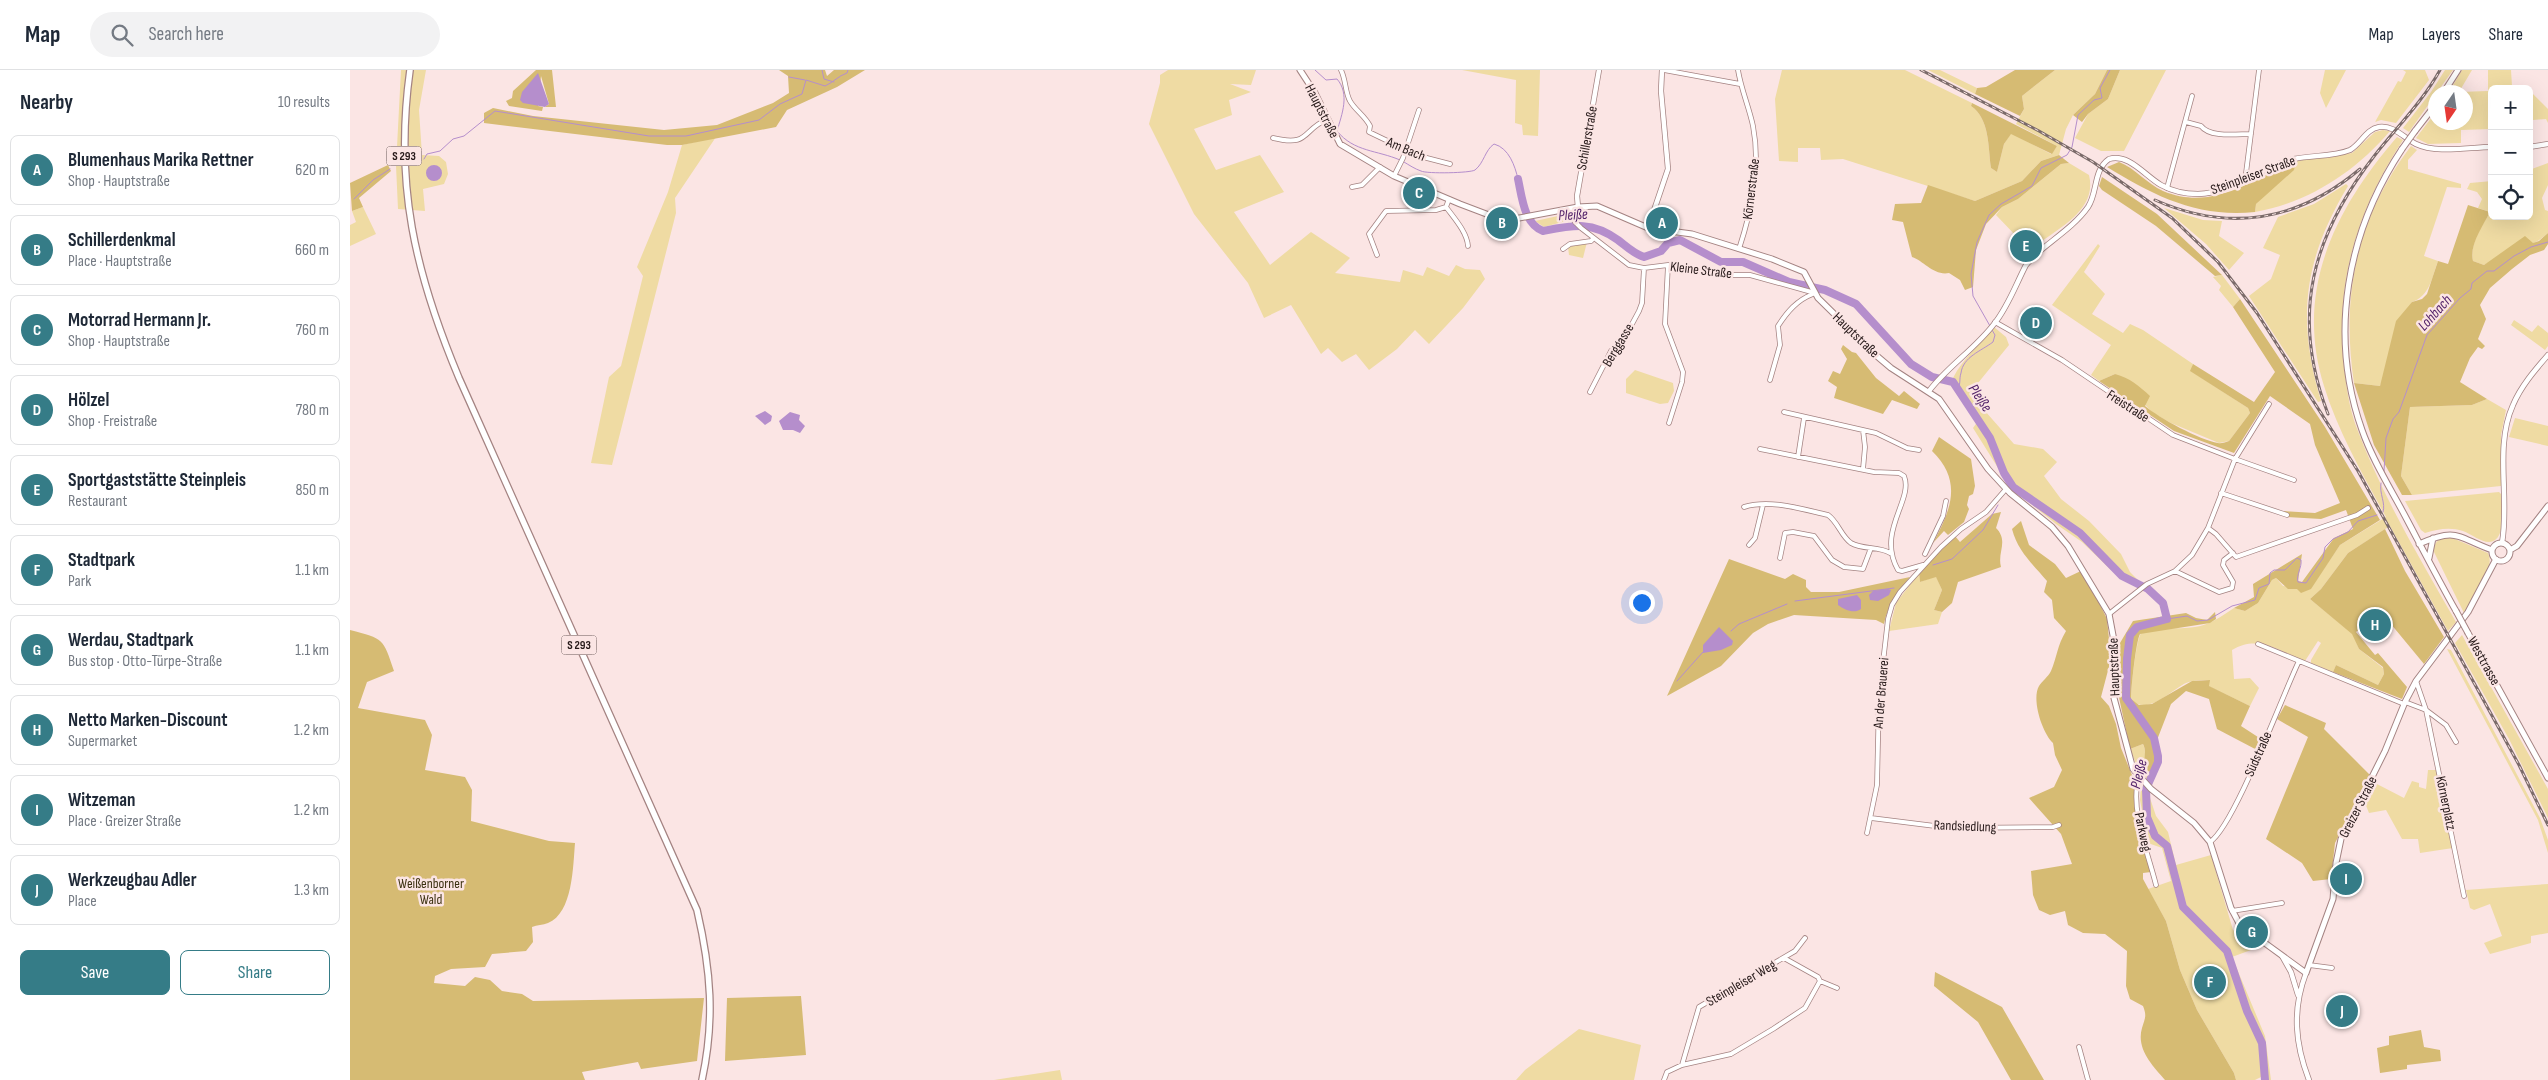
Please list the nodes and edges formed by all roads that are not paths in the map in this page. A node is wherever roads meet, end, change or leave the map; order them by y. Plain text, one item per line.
1 (410, 70) edge
2 (1300, 70) edge
3 (1341, 70) edge
4 (1599, 70) edge
5 (1663, 70) edge
6 (1738, 70) edge
7 (2260, 70) edge
8 (2458, 70) edge
9 (1740, 84) junction
10 (2448, 85) edge
11 (2192, 96) dead end
12 (1419, 110) dead end
13 (2428, 114) edge
14 (1328, 119) junction
15 (2186, 122) junction
16 (2251, 134) junction
17 (1273, 138) dead end
18 (2548, 144) edge
19 (2533, 146) edge
20 (2488, 147) edge
21 (1406, 151) junction
22 (1450, 164) dead end
23 (1380, 167) junction
24 (1394, 176) junction
25 (2245, 181) junction
26 (1352, 187) dead end
27 (2167, 188) junction
28 (1449, 199) junction
29 (1446, 207) junction
30 (1578, 207) junction
31 (1570, 209) junction
32 (1648, 228) junction
33 (1593, 239) junction
34 (1468, 246) dead end
35 (1563, 248) dead end
36 (1739, 249) junction
37 (1377, 255) dead end
38 (1668, 265) junction
39 (1644, 268) junction
40 (1815, 292) junction
41 (1994, 324) junction
42 (2548, 355) edge
43 (1770, 380) dead end
44 (1929, 391) junction
45 (1590, 392) dead end
46 (2269, 404) dead end
47 (1784, 412) dead end
48 (1804, 418) junction
49 (1668, 423) dead end
50 (1862, 430) junction
51 (1760, 449) dead end
52 (1919, 450) dead end
53 (1798, 457) junction
54 (2235, 459) junction
55 (1862, 469) junction
56 (2294, 480) dead end
57 (2006, 489) junction
58 (2221, 493) junction
59 (1946, 501) dead end
60 (1763, 505) junction
61 (2548, 506) edge
62 (1744, 507) dead end
63 (2368, 508) dead end
64 (2546, 512) edge
65 (2287, 515) dead end
66 (2208, 528) junction
67 (2434, 537) junction
68 (2502, 543) junction
69 (2419, 544) junction
70 (1749, 545) dead end
71 (1871, 548) junction
72 (2492, 550) junction
73 (2510, 550) junction
74 (1890, 553) junction
75 (2233, 553) junction
76 (1932, 556) junction
77 (1780, 558) dead end
78 (2496, 559) junction
79 (2429, 561) junction
80 (1925, 564) junction
81 (2175, 571) junction
82 (2109, 614) junction
83 (2258, 644) dead end
84 (2299, 661) junction
85 (2416, 681) junction
86 (2405, 703) junction
87 (2426, 710) junction
88 (2456, 742) dead end
89 (2548, 778) edge
90 (2142, 780) junction
91 (1871, 818) junction
92 (2059, 825) dead end
93 (1867, 833) dead end
94 (2210, 842) junction
95 (2156, 885) dead end
96 (2464, 896) dead end
97 (2282, 903) dead end
98 (2232, 910) junction
99 (1805, 938) dead end
100 (2281, 955) junction
101 (1784, 958) junction
102 (2309, 965) junction
103 (2332, 968) dead end
104 (2306, 973) junction
105 (1820, 981) junction
106 (1837, 988) dead end
107 (2298, 996) junction
108 (2079, 1047) dead end
109 (1682, 1066) junction
110 (702, 1080) edge
111 (1664, 1080) edge
112 (2088, 1080) edge
113 (2309, 1080) edge

1 - 110 main road, S 293
2 - 14 main road, Hauptstraße
3 - 21 street, Am Bach
4 - 30 street, Schillerstraße
5 - 9 street
5 - 32 street
6 - 9 street, Körnerstraße
7 - 16 street
8 - 10 main road
9 - 36 street, Körnerstraße
11 - 15 street
12 - 21 street
13 - 69 main road, Westtrasse, bridge
14 - 17 street
14 - 23 main road, Hauptstraße
15 - 16 street
15 - 27 street
16 - 25 street
18 - 19 street
20 - 25 street, Steinpleiser Straße
21 - 22 street, Am Bach
21 - 24 street
23 - 24 main road, Hauptstraße
23 - 26 street
24 - 28 main road, Hauptstraße
25 - 27 street, Steinpleiser Straße
27 - 41 street, Steinpleiser Straße
28 - 29 street
28 - 31 main road, Hauptstraße
29 - 34 street
29 - 37 street
30 - 31 main road, Hauptstraße
30 - 32 main road, Hauptstraße
31 - 33 street, Kleine Straße
32 - 36 main road, Hauptstraße
33 - 35 street
33 - 39 street, Kleine Straße
36 - 40 main road, Hauptstraße
38 - 39 street, Kleine Straße
38 - 40 street, Kleine Straße
38 - 49 street
39 - 45 street, Berggasse
40 - 43 street
40 - 44 main road, Hauptstraße
41 - 44 street
41 - 54 street, Freistraße
42 - 68 street
44 - 57 main road, Hauptstraße
46 - 54 street
47 - 48 street
48 - 50 street
48 - 53 street
50 - 52 street
50 - 55 street
51 - 53 street
53 - 55 street
54 - 56 street, Freistraße
54 - 58 street
55 - 74 street
57 - 76 street, An der Brauerei
57 - 82 main road, Hauptstraße
58 - 65 street
58 - 66 street
59 - 76 street
60 - 62 street
60 - 70 street
60 - 71 street
61 - 64 main road
63 - 75 street
64 - 73 main road
66 - 75 street
66 - 81 street
67 - 69 main road
67 - 72 main road
67 - 79 main road
68 - 72 main road
68 - 73 main road
69 - 79 main road, Westtrasse
71 - 74 street
71 - 77 street
72 - 78 main road
73 - 78 main road
74 - 80 street
75 - 81 street
76 - 80 street, An der Brauerei
78 - 85 main road, Greizer Straße
79 - 89 main road, Westtrasse, bridge
80 - 91 street, An der Brauerei
81 - 82 street
82 - 90 main road, Hauptstraße
83 - 84 street
84 - 86 street
84 - 94 street, Südstraße
85 - 86 main road, Greizer Straße
85 - 87 street, Körnerplatz
86 - 87 street
86 - 102 main road, Greizer Straße
87 - 88 street
87 - 96 street, Körnerplatz
90 - 94 main road, Hauptstraße
90 - 95 street, Parkweg
91 - 92 street, Randsiedlung
91 - 93 street, An der Brauerei
94 - 98 main road, Hauptstraße
97 - 98 street
98 - 100 main road, Hauptstraße
99 - 101 street, Steinpleiser Weg
100 - 104 main road, Hauptstraße
100 - 107 street
101 - 105 street
101 - 109 street, Steinpleiser Weg
102 - 103 street
102 - 104 main road, Greizer Straße
104 - 107 street, Greizer Straße
105 - 106 street
105 - 109 street
107 - 113 street, Greizer Straße
108 - 112 street
109 - 111 street

